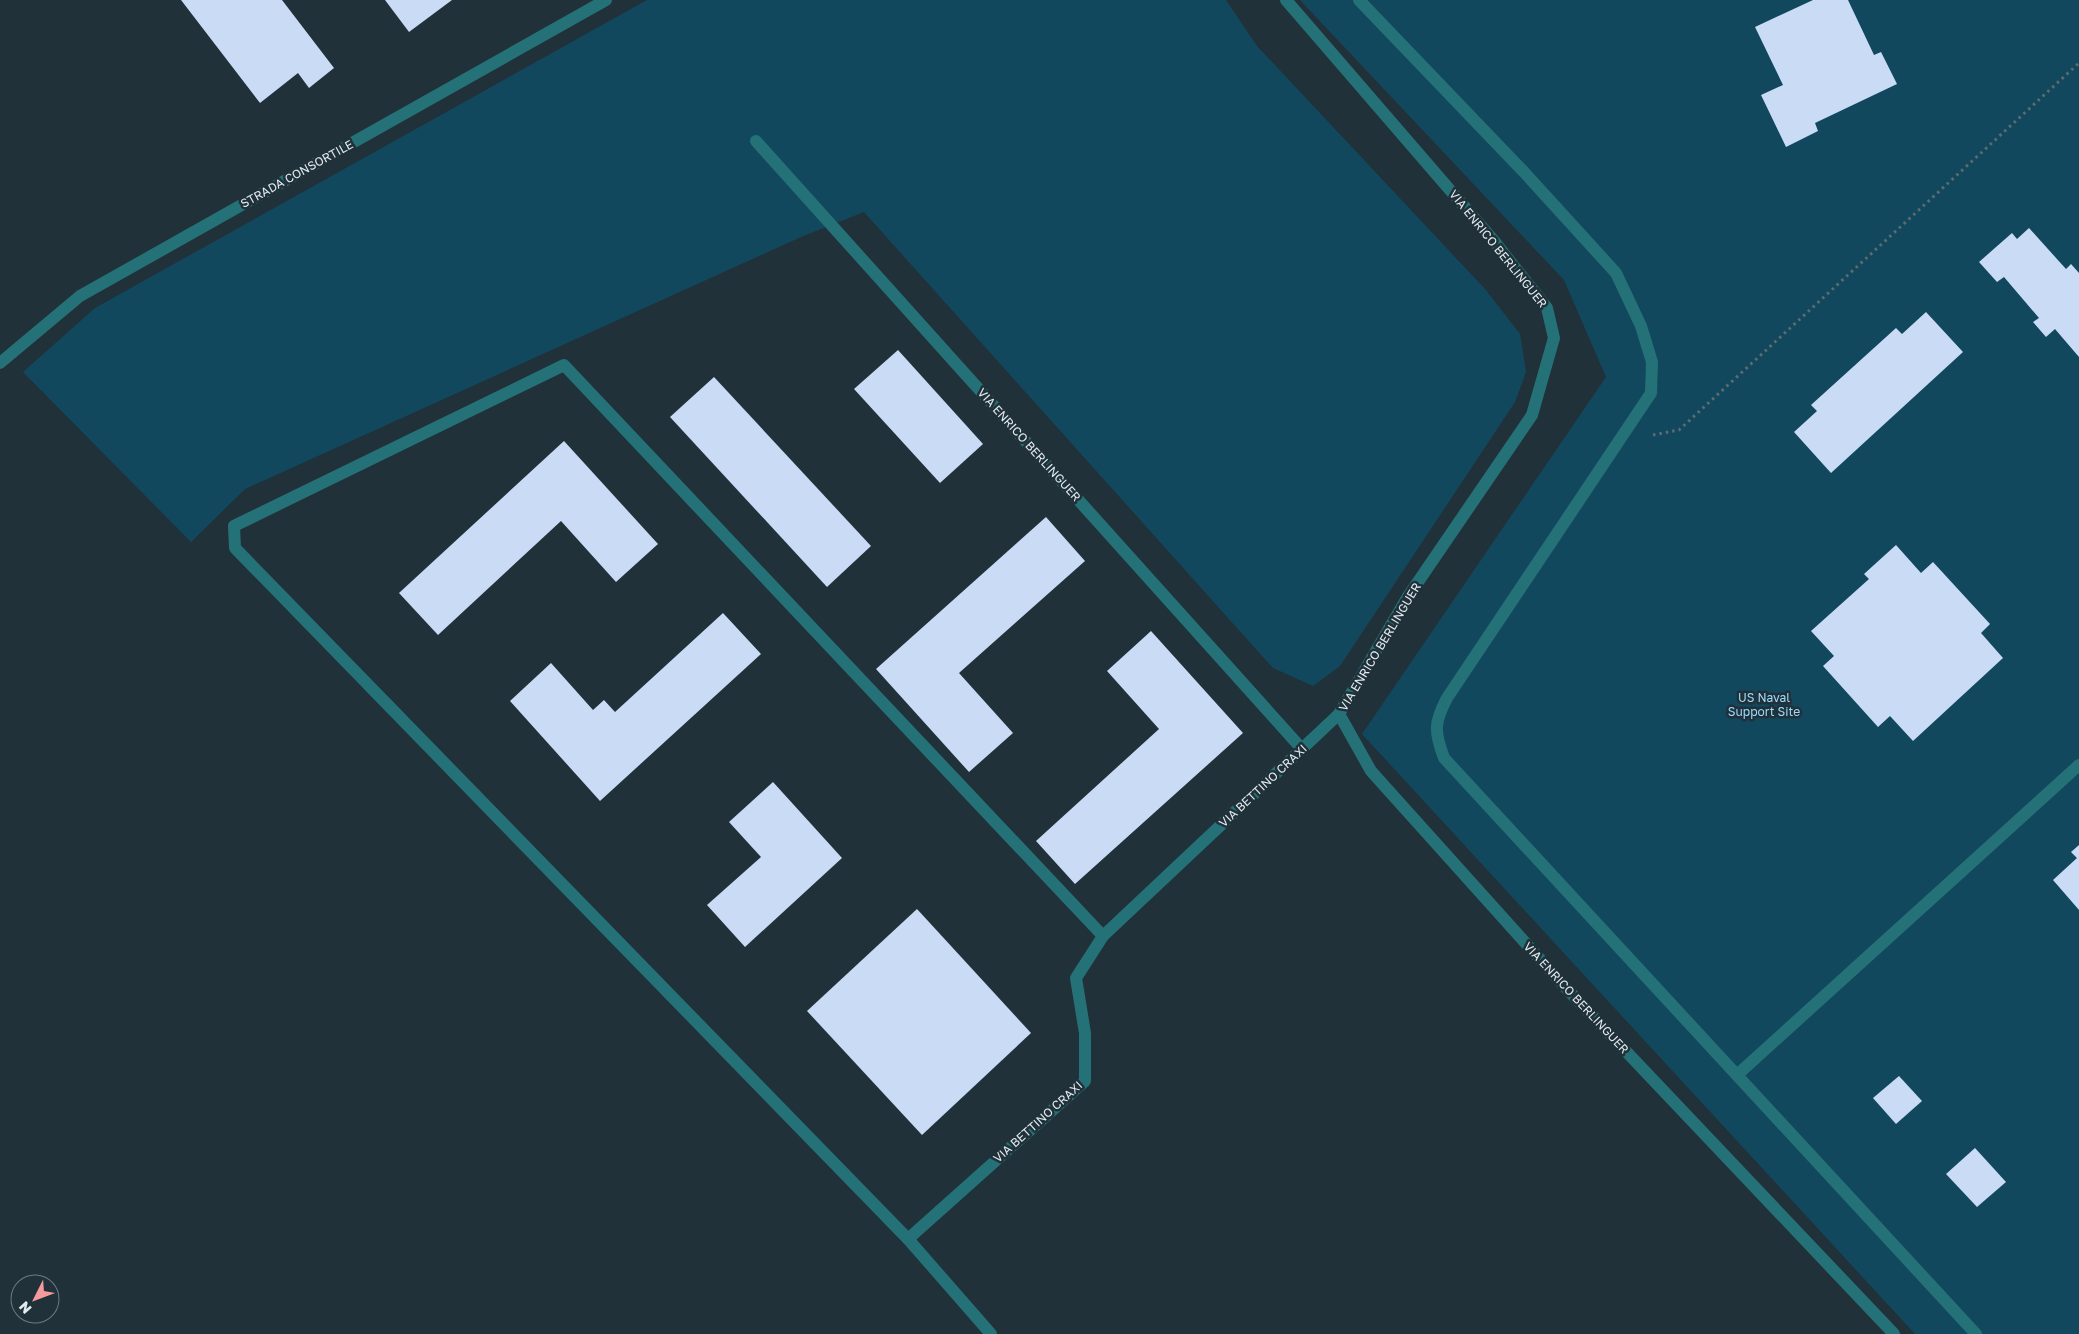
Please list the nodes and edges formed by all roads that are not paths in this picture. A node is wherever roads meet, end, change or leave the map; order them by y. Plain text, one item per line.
1 (606, 0) edge
2 (1286, 0) edge
3 (1359, 0) edge
4 (756, 141) dead end
5 (0, 363) edge
6 (1340, 714) junction
7 (1302, 749) junction
8 (2079, 765) edge
9 (1103, 936) junction
10 (1737, 1075) junction
11 (908, 1239) junction
12 (991, 1334) edge
13 (1894, 1334) edge
14 (1976, 1334) edge

1 - 5 street, STRADA CONSORTILE
2 - 6 street, VIA ENRICO BERLINGUER
3 - 10 street
4 - 7 street, VIA ENRICO BERLINGUER
6 - 7 street, VIA BETTINO CRAXI
6 - 13 street, VIA ENRICO BERLINGUER
7 - 9 street, VIA BETTINO CRAXI
8 - 10 street
9 - 11 street, VIA BETTINO CRAXI
9 - 11 street
10 - 14 street
11 - 12 street

